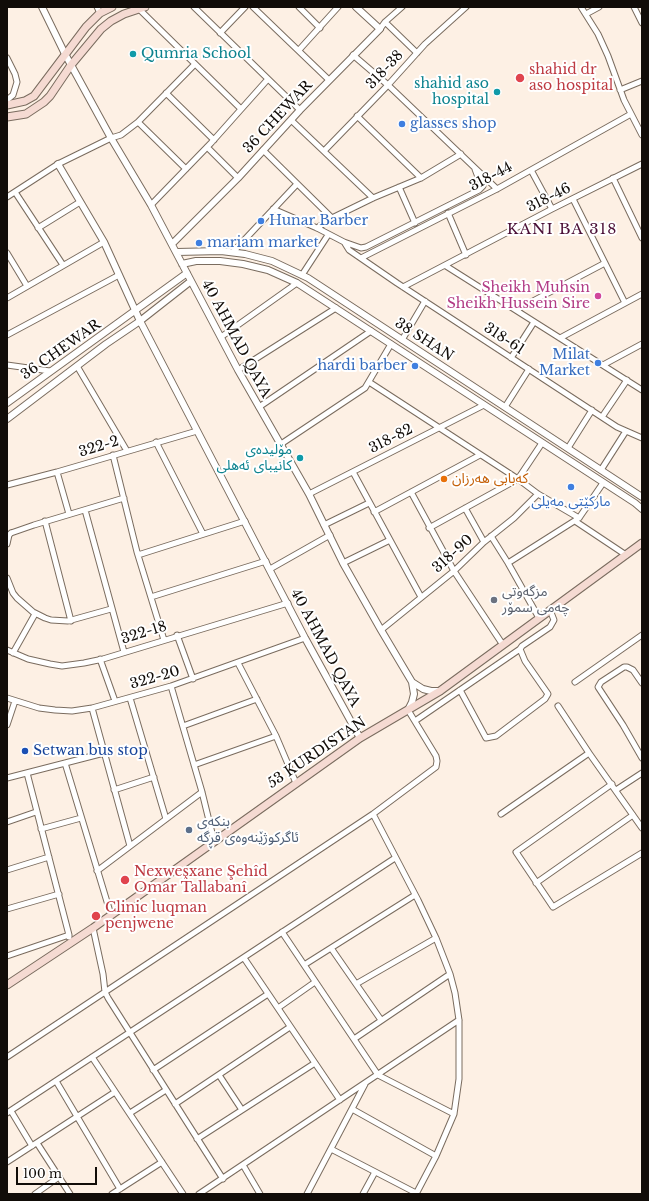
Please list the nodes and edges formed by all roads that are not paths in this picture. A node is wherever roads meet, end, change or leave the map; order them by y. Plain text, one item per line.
1 (42, 7) edge
2 (112, 7) edge
3 (194, 7) edge
4 (245, 7) edge
5 (253, 7) edge
6 (299, 7) edge
7 (338, 7) edge
8 (356, 7) edge
9 (402, 7) edge
10 (466, 7) edge
11 (581, 7) edge
12 (599, 7) edge
13 (634, 7) edge
14 (142, 8) edge
15 (99, 10) edge
16 (586, 14) junction
17 (385, 22) junction
18 (642, 23) edge
19 (320, 28) junction
20 (380, 29) junction
21 (220, 33) junction
22 (299, 50) junction
23 (417, 53) junction
24 (65, 54) junction
25 (353, 55) junction
26 (7, 58) edge
27 (195, 64) junction
28 (71, 65) junction
29 (268, 80) junction
30 (329, 80) junction
31 (642, 80) edge
32 (388, 85) junction
33 (620, 90) junction
34 (166, 93) junction
35 (7, 100) edge
36 (7, 105) edge
37 (241, 110) junction
38 (300, 110) junction
39 (631, 114) junction
40 (357, 116) junction
41 (7, 117) edge
42 (291, 120) junction
43 (138, 122) junction
44 (642, 135) edge
45 (110, 138) junction
46 (214, 140) junction
47 (207, 147) junction
48 (263, 150) junction
49 (324, 151) junction
50 (461, 154) junction
51 (58, 164) junction
52 (642, 164) edge
53 (475, 168) junction
54 (186, 169) junction
55 (531, 170) junction
56 (238, 178) junction
57 (421, 178) junction
58 (612, 178) junction
59 (297, 184) junction
60 (399, 187) junction
61 (497, 188) junction
62 (15, 192) junction
63 (7, 198) edge
64 (373, 198) junction
65 (573, 199) junction
66 (80, 202) junction
67 (151, 205) junction
68 (552, 209) junction
69 (273, 210) junction
70 (448, 213) junction
71 (332, 218) junction
72 (415, 222) junction
73 (38, 228) junction
74 (317, 228) junction
75 (328, 234) junction
76 (642, 238) edge
77 (104, 242) junction
78 (344, 242) junction
79 (172, 244) junction
80 (177, 252) junction
81 (233, 252) junction
82 (7, 253) edge
83 (466, 255) junction
84 (361, 258) junction
85 (605, 263) junction
86 (182, 264) junction
87 (63, 265) junction
88 (446, 266) junction
89 (187, 273) junction
90 (302, 274) junction
91 (119, 275) junction
92 (191, 281) junction
93 (297, 283) junction
94 (27, 286) junction
95 (403, 287) junction
96 (642, 294) edge
97 (7, 298) edge
98 (425, 301) junction
99 (625, 303) junction
100 (336, 308) junction
101 (516, 310) junction
102 (135, 311) junction
103 (140, 321) junction
104 (534, 322) junction
105 (371, 331) junction
106 (7, 335) edge
107 (221, 337) junction
108 (560, 338) junction
109 (402, 340) junction
110 (391, 344) junction
111 (642, 344) edge
112 (511, 358) junction
113 (7, 365) edge
114 (602, 365) junction
115 (77, 366) junction
116 (529, 369) junction
117 (238, 370) junction
118 (50, 371) junction
119 (627, 380) junction
120 (369, 382) junction
121 (642, 390) edge
122 (7, 403) edge
123 (484, 405) junction
124 (260, 407) junction
125 (505, 407) junction
126 (592, 410) junction
127 (602, 417) junction
128 (7, 419) edge
129 (438, 428) junction
130 (198, 431) junction
131 (626, 431) junction
132 (642, 438) edge
133 (156, 442) junction
134 (542, 443) junction
135 (281, 444) junction
136 (568, 448) junction
137 (127, 451) junction
138 (113, 455) junction
139 (480, 455) junction
140 (601, 470) junction
141 (57, 472) junction
142 (353, 472) junction
143 (518, 480) junction
144 (603, 483) junction
145 (7, 485) edge
146 (411, 492) junction
147 (309, 494) junction
148 (538, 494) junction
149 (642, 496) edge
150 (124, 498) junction
151 (369, 503) junction
152 (465, 508) junction
153 (642, 509) edge
154 (85, 510) junction
155 (374, 512) junction
156 (69, 514) junction
157 (577, 519) junction
158 (45, 521) junction
159 (245, 521) junction
160 (324, 525) junction
161 (429, 528) junction
162 (9, 532) edge
163 (203, 534) junction
164 (330, 535) junction
165 (491, 536) junction
166 (390, 540) junction
167 (484, 542) junction
168 (642, 543) edge
169 (7, 544) edge
170 (626, 555) junction
171 (138, 556) junction
172 (266, 561) junction
173 (344, 563) junction
174 (508, 563) junction
175 (270, 569) junction
176 (454, 571) junction
177 (7, 578) edge
178 (151, 597) junction
179 (421, 597) junction
180 (288, 603) junction
181 (112, 609) junction
182 (550, 610) junction
183 (35, 614) junction
184 (539, 618) junction
185 (71, 620) junction
186 (381, 630) junction
187 (177, 635) junction
188 (642, 636) edge
189 (305, 638) junction
190 (164, 640) junction
191 (503, 645) junction
192 (520, 649) junction
193 (7, 650) edge
194 (124, 652) junction
195 (13, 653) junction
196 (100, 659) junction
197 (238, 663) junction
198 (193, 679) junction
199 (412, 682) junction
200 (575, 682) dead end
201 (642, 683) edge
202 (171, 686) junction
203 (460, 690) junction
204 (440, 691) junction
205 (7, 698) edge
206 (130, 698) junction
207 (257, 699) junction
208 (15, 701) junction
209 (116, 702) junction
210 (558, 706) dead end
211 (92, 708) junction
212 (408, 710) junction
213 (415, 721) junction
214 (7, 725) edge
215 (183, 726) junction
216 (276, 736) junction
217 (360, 738) junction
218 (104, 753) junction
219 (589, 753) junction
220 (642, 758) edge
221 (65, 763) junction
222 (194, 765) junction
223 (27, 773) junction
224 (642, 773) edge
225 (154, 777) junction
226 (7, 778) edge
227 (296, 783) junction
228 (612, 784) junction
229 (114, 790) junction
230 (616, 790) junction
231 (202, 792) junction
232 (36, 812) junction
233 (372, 814) junction
234 (501, 814) dead end
235 (633, 815) junction
236 (81, 818) junction
237 (166, 819) junction
238 (7, 822) edge
239 (641, 824) edge
240 (40, 829) junction
241 (214, 841) junction
242 (130, 846) junction
243 (642, 852) edge
244 (49, 857) junction
245 (395, 858) junction
246 (7, 870) edge
247 (96, 871) junction
248 (536, 882) junction
249 (59, 894) junction
250 (415, 895) junction
251 (7, 910) edge
252 (111, 915) junction
253 (93, 928) junction
254 (282, 932) junction
255 (70, 938) junction
256 (436, 938) junction
257 (331, 948) junction
258 (7, 956) edge
259 (244, 958) junction
260 (304, 965) junction
261 (450, 974) junction
262 (315, 982) junction
263 (356, 984) junction
264 (7, 985) edge
265 (105, 992) junction
266 (268, 994) junction
267 (278, 1008) junction
268 (381, 1020) junction
269 (460, 1020) junction
270 (290, 1027) junction
271 (130, 1032) junction
272 (354, 1039) junction
273 (7, 1057) edge
274 (92, 1057) junction
275 (314, 1063) junction
276 (153, 1070) junction
277 (219, 1075) junction
278 (378, 1075) junction
279 (56, 1081) junction
280 (365, 1083) junction
281 (166, 1090) junction
282 (115, 1092) junction
283 (340, 1100) junction
284 (175, 1104) junction
285 (352, 1109) junction
286 (242, 1110) junction
287 (9, 1112) edge
288 (130, 1114) junction
289 (454, 1114) junction
290 (77, 1116) junction
291 (197, 1139) junction
292 (37, 1143) junction
293 (32, 1146) junction
294 (331, 1149) junction
295 (436, 1156) junction
296 (7, 1162) edge
297 (162, 1162) junction
298 (243, 1165) junction
299 (376, 1172) junction
300 (59, 1178) junction
301 (223, 1179) junction
302 (120, 1189) junction
303 (206, 1192) edge
304 (416, 1193) edge
305 (35, 1194) edge
306 (70, 1194) edge
307 (112, 1194) edge
308 (183, 1194) edge
309 (199, 1194) edge
310 (260, 1194) edge
311 (307, 1194) edge
312 (363, 1194) edge

1 - 24 street, 40 AHMAD QAYA
2 - 15 main road
3 - 21 street
4 - 21 street
5 - 22 street
6 - 19 street
7 - 19 street
8 - 20 street
9 - 17 street, 36 CHEWAR
10 - 23 street, 318-38
11 - 16 street
12 - 16 street
13 - 18 street
14 - 27 street
14 - 28 main road
15 - 24 main road
16 - 33 street
17 - 20 street, 36 CHEWAR
17 - 23 street
19 - 22 street
20 - 25 street, 36 CHEWAR
21 - 29 street
22 - 30 street
23 - 32 street, 318-38
24 - 28 street, 40 AHMAD QAYA
24 - 36 main road
25 - 30 street, 36 CHEWAR
25 - 32 street
26 - 35 street
27 - 34 street
27 - 37 street
28 - 41 main road
28 - 45 street, 40 AHMAD QAYA
29 - 37 street
29 - 38 street
30 - 38 street, 36 CHEWAR
31 - 33 street
32 - 40 street, 318-38
32 - 50 street
33 - 39 street
34 - 43 street
34 - 46 street
37 - 46 street
38 - 42 street, 36 CHEWAR
39 - 44 street
39 - 55 street, 318-44
40 - 49 street, 318-38
40 - 57 street
42 - 48 street, 36 CHEWAR
42 - 49 street
43 - 45 street
43 - 54 street
45 - 51 street
45 - 67 street, 40 AHMAD QAYA
46 - 47 street
47 - 54 street
47 - 56 street
48 - 56 street, 36 CHEWAR
48 - 59 street
49 - 64 street
50 - 53 street
50 - 57 street
51 - 62 street
51 - 66 street, 40 AHMAD QAYA
52 - 58 street, 318-46
53 - 61 street
53 - 72 street
54 - 67 street
55 - 61 street, 318-44
55 - 68 street
56 - 79 street, 36 CHEWAR
57 - 60 street
58 - 65 street, 318-46
58 - 76 street
59 - 69 street
59 - 71 street
60 - 64 street
60 - 72 street
61 - 70 street, 318-44
62 - 63 street
62 - 73 street
64 - 71 street
65 - 68 street, 318-46
65 - 85 street
66 - 73 street
66 - 77 street, 40 AHMAD QAYA
67 - 79 street, 40 AHMAD QAYA
68 - 83 street, 318-46
69 - 74 street, 318-61
69 - 81 street
70 - 83 street
70 - 84 street, 318-44
71 - 74 street
72 - 78 street
73 - 87 street
74 - 75 street, 318-61
75 - 78 street, 318-61
75 - 90 street
77 - 87 street
77 - 91 street, 40 AHMAD QAYA
78 - 84 street, 318-61
79 - 80 street, 40 AHMAD QAYA
80 - 81 street, 38 SHAN
80 - 86 street, 40 AHMAD QAYA
81 - 90 street, 38 SHAN
82 - 94 street
83 - 88 street, 318-46
84 - 95 street, 318-61
85 - 99 street
85 - 101 street
86 - 89 street, 40 AHMAD QAYA
86 - 93 street, 38 SHAN
87 - 94 street
88 - 95 street, 318-46
88 - 101 street
89 - 92 street, 40 AHMAD QAYA
89 - 102 street, 36 CHEWAR
90 - 109 street, 38 SHAN
91 - 102 street, 40 AHMAD QAYA
91 - 106 street
92 - 103 street
92 - 107 street, 40 AHMAD QAYA
93 - 100 street, 38 SHAN
93 - 107 street
94 - 97 street
95 - 98 street, 318-61
96 - 99 street
98 - 109 street
98 - 112 street, 318-61
99 - 108 street
100 - 105 street, 38 SHAN
100 - 117 street
101 - 104 street
102 - 103 street, 40 AHMAD QAYA
102 - 118 street, 36 CHEWAR
103 - 115 street
103 - 130 street, 40 AHMAD QAYA
104 - 108 street
104 - 112 street
105 - 110 street, 38 SHAN
105 - 124 street
107 - 117 street, 40 AHMAD QAYA
108 - 114 street
109 - 110 street
109 - 125 street, 38 SHAN
110 - 120 street
110 - 123 street, 38 SHAN
111 - 114 street
112 - 116 street, 318-61
113 - 118 street
114 - 119 street
115 - 128 street
115 - 137 street
116 - 125 street
116 - 126 street, 318-61
117 - 124 street, 40 AHMAD QAYA
118 - 122 street, 36 CHEWAR
119 - 121 street
119 - 127 street
120 - 129 street
120 - 135 street
123 - 129 street, 318-82
123 - 134 street, 38 SHAN
124 - 135 street, 40 AHMAD QAYA
125 - 136 street, 38 SHAN
126 - 127 street, 318-61
126 - 136 street
127 - 131 street, 318-61
129 - 139 street
129 - 142 street, 318-82
130 - 133 street, 322-2
130 - 159 street, 40 AHMAD QAYA
131 - 132 street, 318-61
131 - 140 street
133 - 137 street, 322-2
133 - 163 street
134 - 143 street
134 - 144 street, 38 SHAN
135 - 147 street, 40 AHMAD QAYA
136 - 140 street, 38 SHAN
137 - 138 street, 322-2
138 - 141 street, 322-2
138 - 150 street
139 - 143 street
139 - 146 street
140 - 149 street, 38 SHAN
141 - 145 street, 322-2
141 - 156 street
142 - 147 street, 318-82
142 - 151 street
143 - 148 street
143 - 152 street
144 - 153 street, 38 SHAN
144 - 157 street
146 - 155 street
146 - 161 street
147 - 160 street, 40 AHMAD QAYA
148 - 157 street
148 - 165 street, 318-90
150 - 154 street
150 - 171 street
151 - 155 street
151 - 160 street
152 - 161 street
152 - 167 street
154 - 156 street
154 - 181 street
155 - 166 street
156 - 158 street
157 - 170 street
157 - 174 street
158 - 162 street
158 - 185 street
159 - 163 street
159 - 172 street, 40 AHMAD QAYA
160 - 164 street, 40 AHMAD QAYA
161 - 176 street
162 - 169 street
163 - 171 street
164 - 173 street, 40 AHMAD QAYA
164 - 175 street
165 - 167 street, 318-90
165 - 174 street
166 - 173 street
166 - 179 street
167 - 176 street, 318-90
168 - 170 main road, 53 KURDISTAN
170 - 182 main road, 53 KURDISTAN
171 - 178 street
172 - 175 street, 40 AHMAD QAYA
172 - 178 street
173 - 186 street, 40 AHMAD QAYA
174 - 184 street
175 - 180 street, 40 AHMAD QAYA
176 - 179 street, 318-90
176 - 191 street
177 - 183 street
178 - 190 street
179 - 186 street, 318-90
180 - 187 street, 322-18
180 - 189 street, 40 AHMAD QAYA
181 - 185 street
181 - 194 street
182 - 184 main road, 53 KURDISTAN
182 - 192 street
183 - 185 street
183 - 195 street
184 - 191 main road, 53 KURDISTAN
186 - 199 street, 40 AHMAD QAYA
187 - 190 street, 322-18
187 - 198 street
188 - 200 street
189 - 197 street, 322-20
189 - 217 street, 40 AHMAD QAYA
190 - 194 street, 322-18
191 - 204 main road, 53 KURDISTAN
192 - 203 street
192 - 203 street
193 - 195 street, 322-18
194 - 196 street, 322-18
195 - 196 street, 322-18
196 - 209 street
197 - 198 street, 322-20
197 - 207 street
198 - 202 street, 322-20
199 - 204 street
199 - 212 street
201 - 220 street
202 - 206 street, 322-20
202 - 215 street
203 - 213 street
204 - 212 main road, 53 KURDISTAN
205 - 208 street, 322-20
206 - 209 street, 322-20
206 - 225 street
207 - 215 street
207 - 216 street
208 - 211 street, 322-20
208 - 214 street
209 - 211 street, 322-20
210 - 219 street
211 - 218 street
212 - 213 street
212 - 217 main road, 53 KURDISTAN
213 - 233 street
215 - 222 street
216 - 222 street
216 - 227 street
217 - 227 main road, 53 KURDISTAN
218 - 221 street
218 - 229 street
219 - 228 street
219 - 234 street
221 - 223 street
221 - 236 street
222 - 231 street
223 - 226 street
223 - 232 street
224 - 230 street
225 - 229 street
225 - 237 street
227 - 241 main road, 53 KURDISTAN
228 - 230 street
228 - 248 street
229 - 242 street
230 - 235 street
231 - 237 street
231 - 241 street
232 - 238 street
232 - 240 street
233 - 245 street
233 - 265 street
235 - 239 street
235 - 248 street
236 - 240 street
236 - 247 street
237 - 242 street
240 - 244 street
241 - 252 main road, 53 KURDISTAN
242 - 247 street
243 - 248 street
244 - 246 street
244 - 249 street
245 - 250 street
245 - 254 street
247 - 252 street
249 - 251 street
249 - 255 street
250 - 256 street
250 - 257 street
252 - 253 main road, 53 KURDISTAN
253 - 255 main road, 53 KURDISTAN
253 - 265 street
254 - 259 street
254 - 260 street
255 - 258 street
255 - 264 main road, 53 KURDISTAN
256 - 261 street
256 - 263 street
257 - 260 street
257 - 263 street
259 - 266 street
259 - 271 street
260 - 262 street
261 - 268 street
261 - 269 street
262 - 267 street
262 - 272 street
263 - 268 street
265 - 271 street
265 - 273 street
266 - 267 street
266 - 276 street
267 - 270 street
268 - 272 street
269 - 278 street
269 - 289 street
270 - 275 street
270 - 277 street
271 - 274 street
271 - 276 street
272 - 278 street
274 - 279 street
274 - 282 street
275 - 283 street
275 - 286 street
276 - 281 street
277 - 284 street
277 - 286 street
278 - 280 street
278 - 289 street
279 - 287 street
279 - 290 street
280 - 283 street
280 - 285 street
281 - 284 street
281 - 288 street
282 - 288 street
282 - 290 street
283 - 298 street
284 - 291 street
285 - 294 street
285 - 295 street
286 - 291 street
287 - 293 street
288 - 297 street
289 - 295 street
290 - 292 street
290 - 302 street
291 - 301 street
292 - 293 street
292 - 300 street
293 - 296 street
294 - 299 street
294 - 311 street
295 - 304 street
297 - 302 street
297 - 308 street
298 - 301 street
298 - 310 street
299 - 304 street
299 - 312 street
300 - 305 street
300 - 306 street
301 - 303 street
302 - 307 street
303 - 309 street

